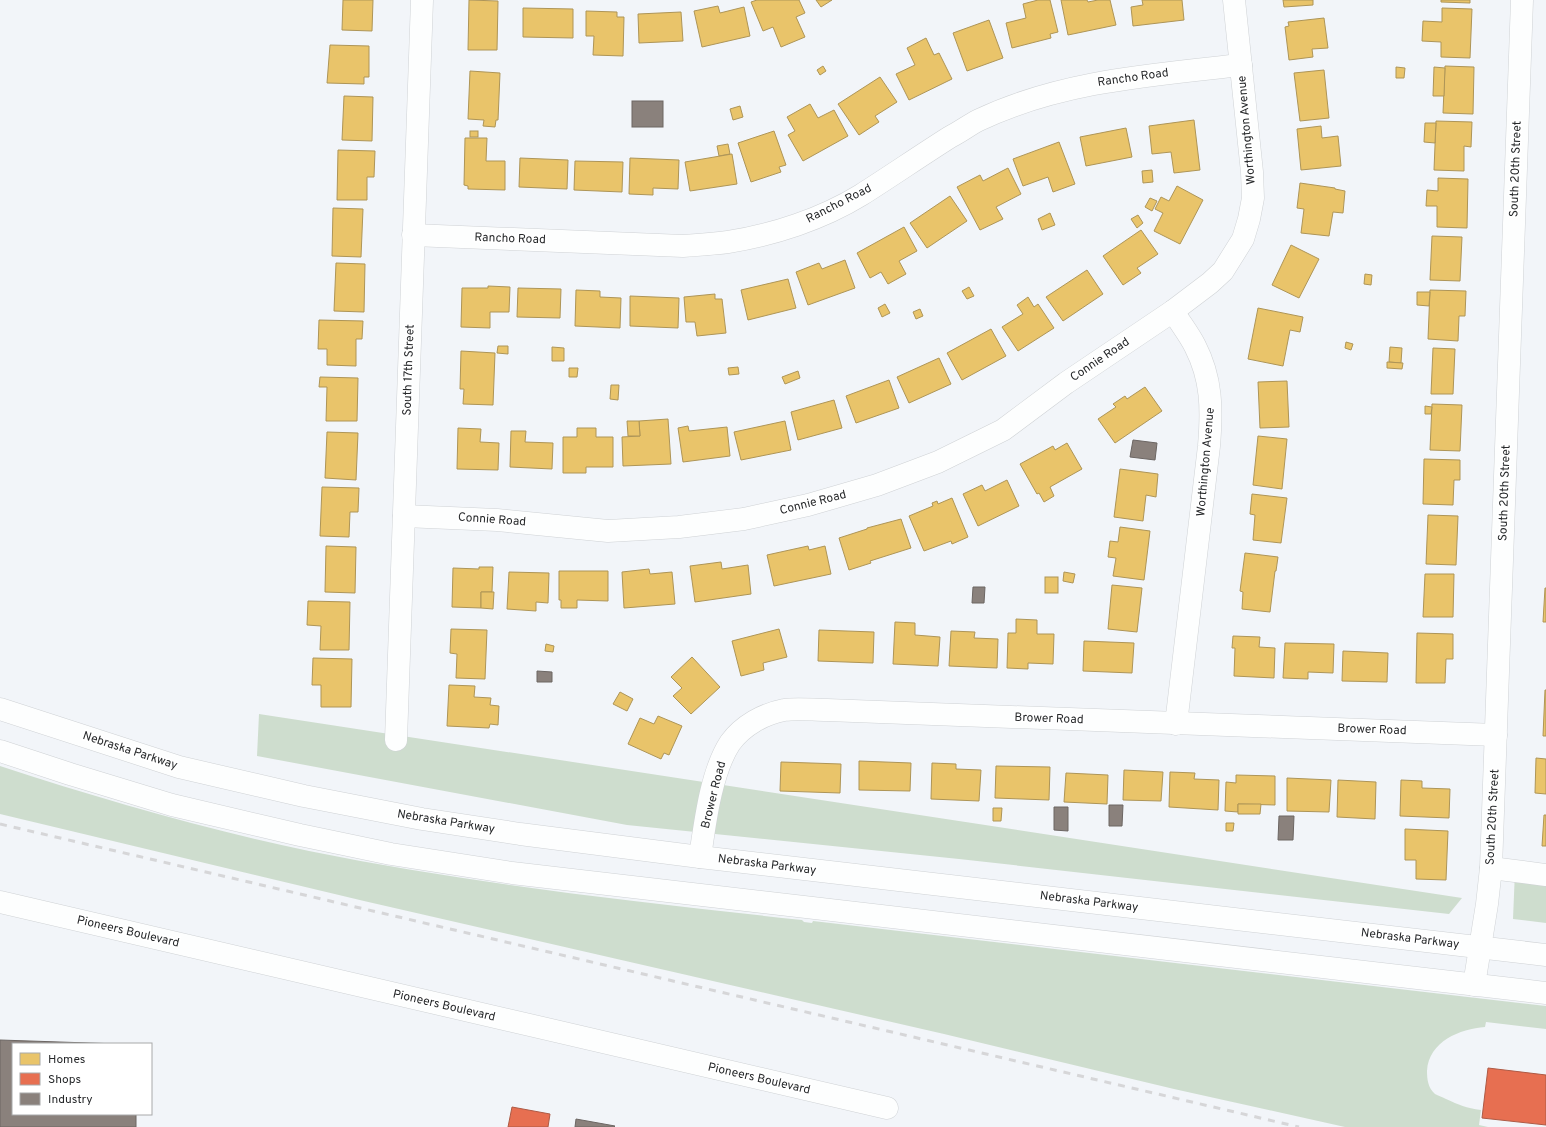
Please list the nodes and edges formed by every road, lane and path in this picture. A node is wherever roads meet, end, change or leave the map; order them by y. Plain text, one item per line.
1 (422, 0) edge
2 (1234, 0) edge
3 (1522, 0) edge
4 (1241, 65) junction
5 (413, 235) junction
6 (1173, 311) junction
7 (404, 516) junction
8 (0, 709) edge
9 (1176, 724) junction
10 (1496, 735) junction
11 (396, 740) dead end
12 (0, 751) edge
13 (700, 857) junction
14 (1491, 868) junction
15 (1546, 875) edge
16 (0, 902) edge
17 (1480, 947) junction
18 (1546, 955) edge
19 (1474, 985) junction
20 (1546, 994) edge
21 (887, 1108) dead end

1 - 5 street, South 17th Street
2 - 4 street, Worthington Avenue
3 - 10 street, South 20th Street
4 - 5 street, Rancho Road
4 - 6 street, Worthington Avenue
5 - 7 street, South 17th Street
6 - 7 street, Connie Road
6 - 9 street, Worthington Avenue
7 - 11 street, South 17th Street
8 - 13 street, Nebraska Parkway
9 - 10 street, Brower Road
9 - 13 street, Brower Road
10 - 14 street, South 20th Street
12 - 19 street
13 - 17 street, Nebraska Parkway
14 - 15 street
14 - 17 street, South 20th Street
16 - 21 street, Pioneers Boulevard
17 - 18 street, Nebraska Parkway
17 - 19 street, South 20th Street
19 - 20 street

